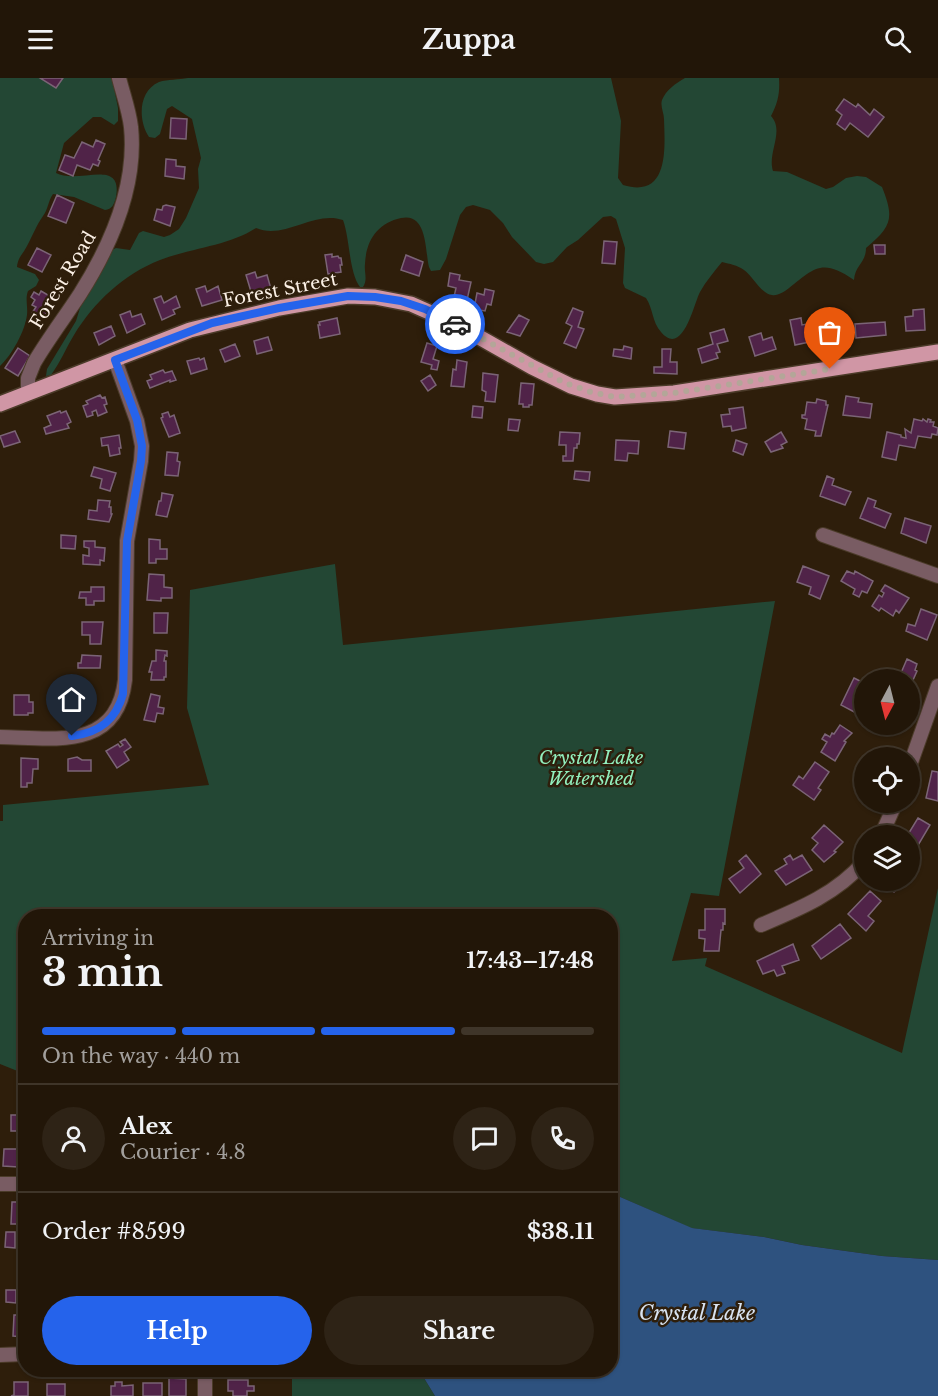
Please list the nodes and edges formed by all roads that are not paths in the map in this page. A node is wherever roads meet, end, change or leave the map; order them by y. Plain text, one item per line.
1 (119, 78) edge
2 (938, 352) edge
3 (115, 360) junction
4 (28, 393) junction
5 (0, 404) edge
6 (823, 535) dead end
7 (938, 576) edge
8 (938, 686) edge
9 (0, 736) edge
10 (916, 747) edge
11 (854, 872) edge
12 (761, 926) dead end
13 (0, 1184) edge
14 (18, 1184) edge
15 (18, 1354) edge
16 (0, 1355) edge
17 (204, 1377) edge
18 (205, 1396) edge

1 - 4 street, Forest Road
2 - 3 main road, Forest Street
3 - 4 main road, Forest Street
3 - 9 street
4 - 5 main road, Forest Street
6 - 7 street
8 - 10 street
11 - 12 street
13 - 14 street
15 - 16 street
17 - 18 street

